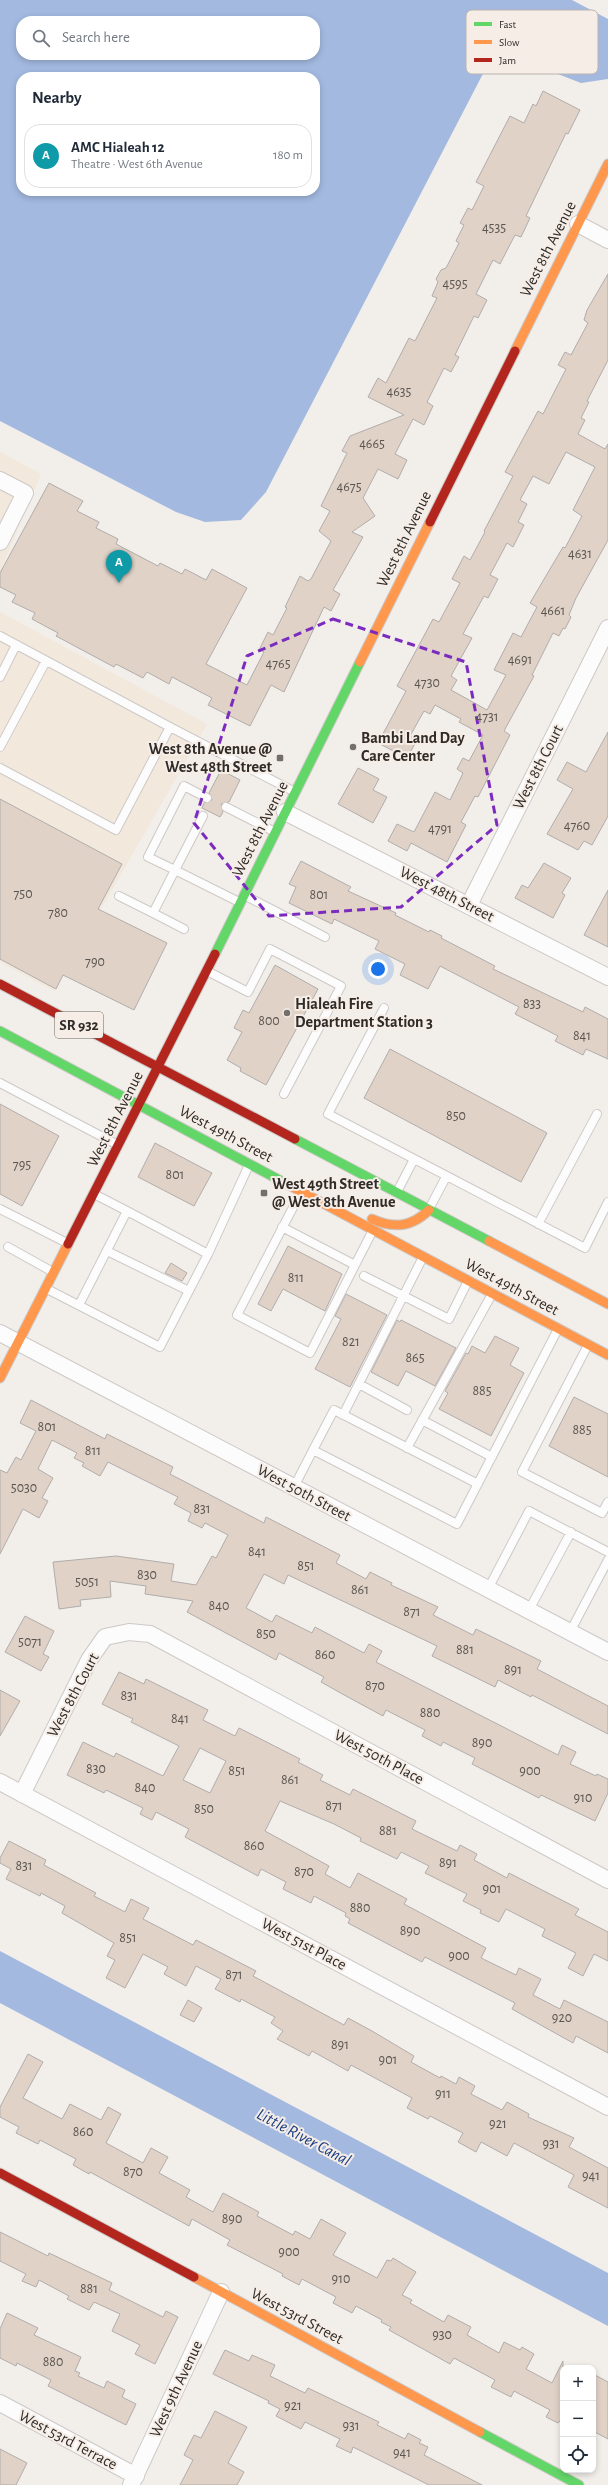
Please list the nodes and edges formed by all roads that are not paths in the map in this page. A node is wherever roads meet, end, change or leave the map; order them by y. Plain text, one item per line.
1 (608, 164) edge
2 (578, 224) junction
3 (608, 240) edge
4 (0, 480) edge
5 (0, 542) edge
6 (608, 628) edge
7 (0, 636) edge
8 (16, 645) junction
9 (46, 661) junction
10 (0, 677) edge
11 (170, 727) junction
12 (0, 747) edge
13 (0, 768) edge
14 (295, 792) junction
15 (207, 798) dead end
16 (226, 807) dead end
17 (285, 812) junction
18 (203, 816) dead end
19 (275, 832) junction
20 (175, 870) junction
21 (119, 896) dead end
22 (242, 898) junction
23 (469, 905) junction
24 (153, 913) junction
25 (184, 929) dead end
26 (325, 937) dead end
27 (206, 970) junction
28 (608, 977) edge
29 (0, 984) edge
30 (384, 1008) dead end
31 (1, 1034) edge
32 (158, 1067) junction
33 (0, 1083) edge
34 (284, 1094) dead end
35 (139, 1104) junction
36 (597, 1114) dead end
37 (118, 1145) junction
38 (414, 1159) junction
39 (250, 1164) junction
40 (446, 1177) junction
41 (297, 1189) junction
42 (396, 1193) junction
43 (93, 1194) junction
44 (608, 1202) edge
45 (0, 1209) edge
46 (428, 1210) junction
47 (127, 1211) junction
48 (538, 1224) junction
49 (282, 1227) junction
50 (373, 1229) junction
51 (68, 1243) junction
52 (8, 1247) dead end
53 (107, 1251) junction
54 (208, 1254) junction
55 (424, 1256) junction
56 (355, 1266) junction
57 (53, 1272) junction
58 (364, 1276) dead end
59 (469, 1281) junction
60 (45, 1288) junction
61 (189, 1290) junction
62 (492, 1293) junction
63 (404, 1296) junction
64 (608, 1304) edge
65 (79, 1305) junction
66 (558, 1328) junction
67 (0, 1333) edge
68 (18, 1342) junction
69 (588, 1344) junction
70 (608, 1355) edge
71 (0, 1378) edge
72 (359, 1384) junction
73 (407, 1410) dead end
74 (343, 1415) junction
75 (422, 1420) junction
76 (407, 1448) junction
77 (313, 1450) junction
78 (492, 1457) junction
79 (478, 1484) junction
80 (294, 1487) junction
81 (608, 1502) edge
82 (571, 1532) junction
83 (608, 1552) edge
84 (608, 1560) edge
85 (488, 1589) junction
86 (529, 1610) junction
87 (570, 1632) junction
88 (150, 1634) joint
89 (608, 1652) edge
90 (0, 1782) edge
91 (22, 1794) junction
92 (608, 1880) edge
93 (608, 2107) edge
94 (0, 2173) edge
95 (221, 2292) junction
96 (0, 2404) edge
97 (134, 2480) edge
98 (579, 2485) edge

1 - 2 street, West 8th Avenue
2 - 3 street
2 - 14 street, West 8th Avenue
4 - 5 street
6 - 23 street, West 8th Court
7 - 8 lane
8 - 9 lane
8 - 10 lane
9 - 11 lane
9 - 12 lane
11 - 13 lane
11 - 14 lane
14 - 17 street, West 8th Avenue
15 - 20 lane
16 - 19 lane
17 - 19 street, West 8th Avenue
17 - 23 street, West 48th Street
18 - 20 lane
19 - 22 street, West 8th Avenue
20 - 22 lane
20 - 24 lane
21 - 24 lane
22 - 26 lane
22 - 27 street, West 8th Avenue
23 - 28 street, West 48th Street
24 - 25 lane
27 - 32 street, West 8th Avenue
27 - 34 lane
29 - 32 street, West 49th Street / SR 932
30 - 38 lane
31 - 35 street, West 49th Street / SR 932
32 - 35 street, West 8th Avenue
32 - 42 street, West 49th Street / SR 932
33 - 37 lane
35 - 37 street, West 8th Avenue
35 - 39 street, West 49th Street / SR 932
36 - 48 lane
37 - 43 street, West 8th Avenue
38 - 40 lane
38 - 42 lane
39 - 41 street, West 49th Street / SR 932
39 - 54 lane
40 - 46 lane
40 - 48 lane
41 - 46 street
41 - 49 lane
41 - 50 street, West 49th Street / SR 932
42 - 46 street, West 49th Street / SR 932
43 - 47 lane
43 - 51 street, West 8th Avenue
44 - 48 lane
45 - 51 lane
46 - 64 street, West 49th Street / SR 932
47 - 53 lane
47 - 54 lane
49 - 56 lane
49 - 56 lane
50 - 55 street, West 49th Street / SR 932
50 - 56 lane
51 - 57 street, West 8th Avenue
52 - 57 lane
53 - 61 lane
53 - 65 lane
54 - 61 lane
55 - 59 street, West 49th Street / SR 932
55 - 63 lane
57 - 60 street, West 8th Avenue
58 - 63 lane
59 - 62 street, West 49th Street / SR 932
59 - 63 lane
60 - 65 lane
60 - 68 street, West 8th Avenue
61 - 65 lane
62 - 66 street, West 49th Street / SR 932
62 - 75 lane
63 - 72 lane
66 - 69 street, West 49th Street / SR 932
66 - 78 lane
67 - 68 street, West 50th Street
68 - 71 street, West 8th Avenue
68 - 80 street, West 50th Street
69 - 70 street, West 49th Street / SR 932
69 - 81 lane
72 - 73 lane
72 - 74 lane
74 - 76 lane
74 - 77 lane
75 - 76 lane
75 - 78 lane
76 - 79 lane
77 - 79 lane
77 - 80 lane
78 - 79 lane
80 - 85 street, West 50th Street
82 - 83 lane
82 - 85 lane
82 - 86 lane
84 - 87 lane
85 - 86 street, West 50th Street
86 - 87 street, West 50th Street
87 - 89 street, West 50th Street
88 - 91 street, West 8th Court
88 - 92 street, West 50th Place
90 - 91 street, West 51st Place
91 - 93 street, West 51st Place
94 - 95 street, West 53rd Street
95 - 97 street, West 9th Avenue
95 - 98 street, West 53rd Street
96 - 97 street, West 53rd Terrace

